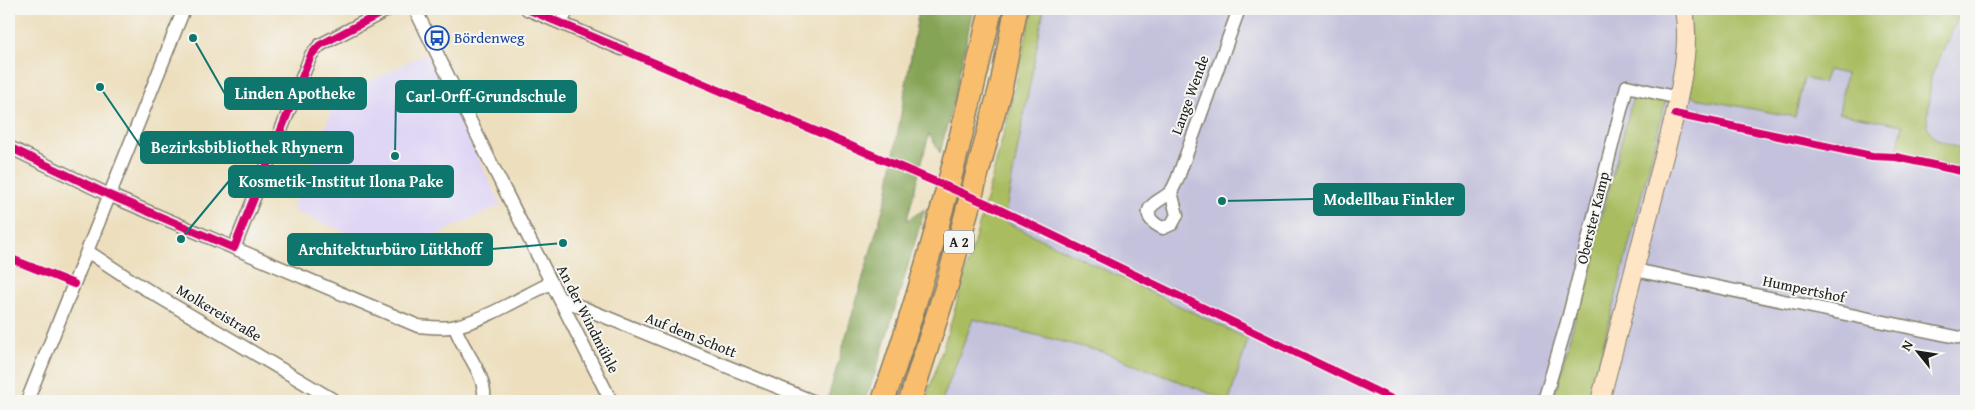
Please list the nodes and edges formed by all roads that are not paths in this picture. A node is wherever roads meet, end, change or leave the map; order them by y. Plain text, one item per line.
1 (184, 9) edge
2 (389, 9) edge
3 (415, 9) edge
4 (527, 9) edge
5 (568, 9) edge
6 (991, 9) edge
7 (1016, 9) edge
8 (1239, 9) edge
9 (1684, 9) edge
10 (561, 23) junction
11 (622, 49) dead end
12 (1678, 98) junction
13 (9, 147) edge
14 (1171, 192) dead end
15 (109, 196) junction
16 (234, 248) junction
17 (87, 251) junction
18 (1634, 270) junction
19 (551, 282) junction
20 (559, 298) junction
21 (456, 327) junction
22 (1966, 339) edge
23 (27, 401) edge
24 (335, 401) edge
25 (484, 401) edge
26 (612, 401) edge
27 (812, 401) edge
28 (883, 401) edge
29 (910, 401) edge
30 (1544, 401) edge
31 (1600, 401) edge

1 - 15 street
2 - 16 street
3 - 19 street, An der Windmühle
4 - 10 street
5 - 10 street
6 - 28 highway, A 2
7 - 29 highway, A 2
8 - 14 street, Lange Wende
9 - 12 main road
10 - 11 street
12 - 18 main road
12 - 30 street, Oberster Kamp
13 - 15 street
15 - 16 street
15 - 17 street
16 - 21 street
17 - 23 street
17 - 24 street, Molkereistraße
18 - 22 street, Humpertshof
18 - 31 main road
19 - 20 street, An der Windmühle
19 - 21 street
20 - 26 street, An der Windmühle
20 - 27 street, Auf dem Schott
21 - 25 street

